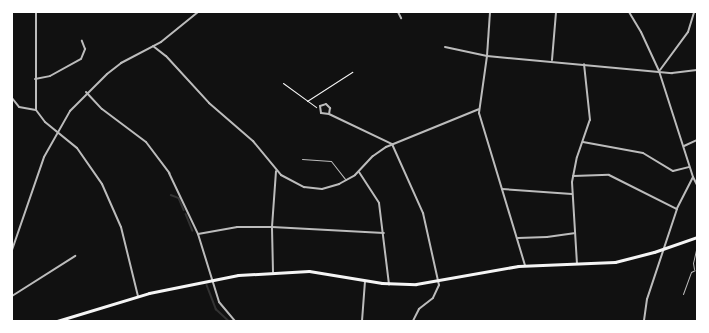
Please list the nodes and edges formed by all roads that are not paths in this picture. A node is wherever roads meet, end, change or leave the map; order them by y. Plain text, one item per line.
1 (36, 12) edge
2 (198, 12) edge
3 (398, 12) edge
4 (490, 12) edge
5 (556, 12) edge
6 (629, 12) edge
7 (694, 12) edge
8 (402, 18) dead end
9 (82, 41) dead end
10 (153, 46) junction
11 (445, 47) dead end
12 (487, 56) junction
13 (552, 60) junction
14 (584, 64) junction
15 (697, 70) edge
16 (659, 71) junction
17 (35, 79) junction
18 (86, 92) junction
19 (12, 98) edge
20 (479, 109) junction
21 (36, 110) junction
22 (329, 114) junction
23 (58, 130) junction
24 (697, 140) edge
25 (583, 142) junction
26 (392, 144) junction
27 (684, 146) junction
28 (302, 159) dead end
29 (689, 167) junction
30 (276, 170) junction
31 (358, 172) junction
32 (573, 176) junction
33 (693, 177) junction
34 (346, 180) junction
35 (697, 185) edge
36 (502, 189) junction
37 (572, 194) junction
38 (677, 209) junction
39 (272, 226) junction
40 (574, 233) junction
41 (198, 234) junction
42 (384, 234) junction
43 (697, 237) edge
44 (517, 238) junction
45 (697, 245) edge
46 (664, 249) junction
47 (12, 250) edge
48 (75, 256) dead end
49 (525, 265) junction
50 (577, 265) junction
51 (696, 270) edge
52 (273, 272) junction
53 (212, 280) junction
54 (365, 280) junction
55 (438, 282) junction
56 (389, 284) junction
57 (683, 294) dead end
58 (12, 296) edge
59 (138, 296) junction
60 (57, 321) edge
61 (235, 321) edge
62 (362, 321) edge
63 (413, 321) edge
64 (644, 321) edge

1 - 17 street
2 - 10 street
3 - 8 street
4 - 12 street
5 - 13 street
6 - 16 street
7 - 16 street
9 - 17 street
10 - 18 street
10 - 30 street
11 - 12 street
12 - 13 street
12 - 20 street
13 - 14 street
14 - 16 street
14 - 25 street
15 - 16 street
16 - 27 street
17 - 21 street
18 - 23 street
18 - 41 street
19 - 21 street
20 - 26 street
20 - 36 street
21 - 23 street
22 - 22 street
22 - 26 street
23 - 47 street
23 - 59 street
24 - 27 street
25 - 29 street
25 - 32 street
26 - 31 street
26 - 55 street
27 - 29 street
28 - 34 lane
29 - 33 street
30 - 34 street
30 - 39 street
31 - 34 street
31 - 42 street
32 - 37 street
32 - 38 street
33 - 35 street
33 - 38 street
36 - 37 street
36 - 44 street
37 - 40 street
38 - 46 street
39 - 41 street
39 - 42 street
39 - 52 street
40 - 44 street
40 - 50 street
41 - 53 street
42 - 56 street
43 - 46 main road
44 - 49 street
45 - 51 lane
46 - 50 main road
46 - 64 street
48 - 58 street
49 - 50 main road
49 - 55 main road
51 - 57 lane
52 - 53 main road
52 - 54 main road
53 - 59 main road
53 - 61 street
54 - 56 main road
54 - 62 street
55 - 56 main road
55 - 63 street
59 - 60 main road

